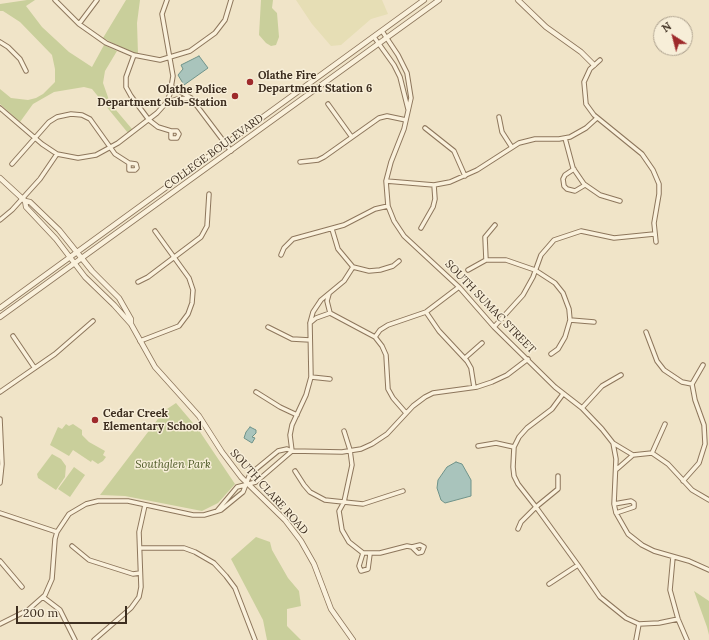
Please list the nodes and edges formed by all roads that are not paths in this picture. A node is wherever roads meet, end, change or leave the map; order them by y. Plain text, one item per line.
1 (55, 0) edge
2 (97, 0) edge
3 (167, 0) edge
4 (231, 0) edge
5 (424, 0) edge
6 (439, 0) edge
7 (518, 0) edge
8 (79, 24) junction
9 (382, 31) junction
10 (374, 37) junction
11 (387, 38) junction
12 (0, 42) edge
13 (379, 44) junction
14 (134, 56) junction
15 (170, 58) junction
16 (600, 60) dead end
17 (594, 64) junction
18 (26, 71) dead end
19 (172, 87) junction
20 (191, 98) junction
21 (166, 103) junction
22 (328, 104) dead end
23 (1, 110) edge
24 (408, 110) junction
25 (499, 117) dead end
26 (597, 118) junction
27 (149, 120) junction
28 (406, 120) junction
29 (426, 128) dead end
30 (171, 132) dead end
31 (351, 136) junction
32 (35, 138) junction
33 (565, 138) junction
34 (226, 144) junction
35 (511, 146) junction
36 (111, 148) junction
37 (231, 151) junction
38 (57, 154) junction
39 (300, 162) dead end
40 (129, 163) dead end
41 (12, 164) dead end
42 (574, 169) junction
43 (465, 176) junction
44 (0, 178) edge
45 (386, 181) junction
46 (434, 185) junction
47 (585, 185) junction
48 (209, 194) dead end
49 (24, 200) junction
50 (620, 201) dead end
51 (388, 206) junction
52 (0, 220) edge
53 (495, 225) dead end
54 (421, 228) dead end
55 (332, 229) junction
56 (155, 231) dead end
57 (654, 234) junction
58 (656, 242) dead end
59 (78, 252) junction
60 (281, 255) dead end
61 (70, 258) junction
62 (82, 258) junction
63 (175, 258) junction
64 (486, 260) junction
65 (399, 261) dead end
66 (75, 264) junction
67 (353, 267) junction
68 (468, 270) dead end
69 (535, 270) junction
70 (138, 282) dead end
71 (460, 286) junction
72 (329, 294) junction
73 (0, 308) edge
74 (426, 312) junction
75 (330, 313) junction
76 (0, 317) edge
77 (570, 320) junction
78 (93, 321) dead end
79 (594, 322) dead end
80 (310, 323) junction
81 (131, 324) junction
82 (268, 326) dead end
83 (494, 327) junction
84 (646, 332) dead end
85 (13, 336) dead end
86 (374, 337) junction
87 (310, 340) junction
88 (140, 341) junction
89 (482, 343) dead end
90 (551, 354) dead end
91 (465, 358) junction
92 (528, 359) junction
93 (703, 365) dead end
94 (34, 367) junction
95 (621, 375) dead end
96 (312, 377) junction
97 (330, 379) dead end
98 (692, 384) junction
99 (474, 387) junction
100 (0, 392) edge
101 (256, 392) dead end
102 (563, 394) junction
103 (582, 408) junction
104 (406, 413) junction
105 (297, 415) junction
106 (0, 419) edge
107 (665, 424) dead end
108 (709, 424) edge
109 (704, 425) junction
110 (344, 431) dead end
111 (0, 436) edge
112 (613, 443) junction
113 (478, 446) dead end
114 (514, 447) junction
115 (350, 450) junction
116 (292, 451) junction
117 (652, 453) junction
118 (633, 455) junction
119 (617, 469) junction
120 (295, 471) dead end
121 (558, 476) dead end
122 (683, 481) junction
123 (0, 483) edge
124 (247, 484) junction
125 (403, 491) dead end
126 (709, 500) edge
127 (344, 502) junction
128 (614, 504) junction
129 (145, 505) junction
130 (536, 507) junction
131 (217, 511) junction
132 (0, 513) edge
133 (616, 513) junction
134 (518, 529) dead end
135 (57, 532) junction
136 (72, 546) dead end
137 (412, 547) dead end
138 (140, 548) junction
139 (363, 552) junction
140 (370, 554) junction
141 (673, 557) junction
142 (0, 561) edge
143 (578, 565) junction
144 (709, 570) edge
145 (140, 573) junction
146 (550, 584) dead end
147 (22, 587) dead end
148 (43, 597) junction
149 (678, 619) junction
150 (0, 624) edge
151 (639, 624) junction
152 (75, 640) edge
153 (94, 640) edge
154 (255, 640) edge
155 (353, 640) edge
156 (636, 640) edge
157 (687, 640) edge

1 - 8 street
2 - 8 street
3 - 15 street
4 - 15 street
5 - 9 street, COLLEGE BOULEVARD
6 - 11 street, COLLEGE BOULEVARD
7 - 17 street
8 - 14 street
9 - 10 street, COLLEGE BOULEVARD
9 - 11 street, SOUTH SUMAC STREET
10 - 13 street, SOUTH SUMAC STREET
10 - 34 street, COLLEGE BOULEVARD
11 - 13 street, COLLEGE BOULEVARD
11 - 24 street, SOUTH SUMAC STREET
12 - 18 street
13 - 24 street, SOUTH SUMAC STREET
13 - 37 street, COLLEGE BOULEVARD
14 - 15 street
14 - 27 street
15 - 19 street
16 - 17 street
17 - 26 street
19 - 20 street
19 - 21 street
20 - 21 street
20 - 34 street
21 - 27 street
22 - 31 street
23 - 32 street
24 - 28 street, SOUTH SUMAC STREET
25 - 35 street
26 - 33 street
26 - 57 street
27 - 30 street
27 - 36 street
28 - 31 street
28 - 45 street, SOUTH SUMAC STREET
29 - 43 street
31 - 39 street
32 - 36 street
32 - 38 street
32 - 41 street
33 - 35 street
33 - 42 street
34 - 37 street
34 - 59 street, COLLEGE BOULEVARD
35 - 43 street
36 - 38 street
36 - 40 street
37 - 62 street, COLLEGE BOULEVARD
38 - 49 street
42 - 47 street
42 - 47 street
43 - 46 street
44 - 49 street
45 - 46 street
45 - 51 street, SOUTH SUMAC STREET
46 - 54 street
47 - 50 street
48 - 63 street
49 - 52 street
49 - 59 street, SOUTH CLARE ROAD
49 - 61 street, SOUTH CLARE ROAD
51 - 55 street
51 - 71 street, SOUTH SUMAC STREET
53 - 64 street
55 - 60 street
55 - 67 street
56 - 63 street
57 - 58 street
57 - 69 street
59 - 61 street, COLLEGE BOULEVARD
59 - 62 street, SOUTH CLARE ROAD
61 - 66 street, SOUTH CLARE ROAD
61 - 73 street, COLLEGE BOULEVARD
62 - 66 street, COLLEGE BOULEVARD
62 - 81 street, SOUTH CLARE ROAD
63 - 70 street
63 - 88 street
64 - 68 street
64 - 69 street
65 - 67 street
66 - 76 street, COLLEGE BOULEVARD
66 - 81 street, SOUTH CLARE ROAD
67 - 72 street
69 - 77 street
69 - 83 street
71 - 74 street
71 - 83 street, SOUTH SUMAC STREET
72 - 75 street
72 - 80 street
74 - 86 street
74 - 91 street
75 - 80 street
75 - 86 street
77 - 79 street
77 - 90 street
78 - 94 street
80 - 87 street
81 - 88 street, SOUTH CLARE ROAD
82 - 87 street
83 - 92 street, SOUTH SUMAC STREET
84 - 98 street
85 - 94 street
86 - 104 street
87 - 96 street
88 - 124 street, SOUTH CLARE ROAD
89 - 91 street
91 - 99 street
92 - 99 street
92 - 102 street, SOUTH SUMAC STREET
93 - 98 street
94 - 100 street
95 - 103 street
96 - 97 street
96 - 105 street
98 - 109 street
99 - 104 street
101 - 105 street
102 - 103 street, SOUTH SUMAC STREET
102 - 114 street
103 - 112 street, SOUTH SUMAC STREET
104 - 115 street
105 - 116 street
106 - 111 street
107 - 117 street
108 - 109 street
109 - 122 street
110 - 115 street
111 - 123 street
112 - 118 street
112 - 119 street, SOUTH SUMAC STREET
113 - 114 street
114 - 130 street
115 - 116 street
115 - 127 street
116 - 124 street
116 - 124 street
117 - 118 street
117 - 122 street
118 - 119 street
119 - 128 street, SOUTH SUMAC STREET
120 - 127 street
121 - 130 street
122 - 126 street
124 - 131 street
124 - 131 street
124 - 155 street, SOUTH CLARE ROAD
125 - 127 street
127 - 139 street
128 - 133 street, SOUTH SUMAC STREET
128 - 133 street
129 - 131 street
129 - 135 street
129 - 138 street
130 - 134 street
130 - 143 street
132 - 135 street
133 - 141 street, SOUTH SUMAC STREET
135 - 148 street
136 - 145 street
137 - 140 street
138 - 145 street
138 - 154 street
139 - 140 street
139 - 140 street
141 - 144 street, SOUTH SUMAC STREET
141 - 149 street
142 - 147 street
143 - 146 street
143 - 151 street
145 - 153 street
148 - 150 street
148 - 152 street
149 - 151 street
149 - 157 street
151 - 156 street

